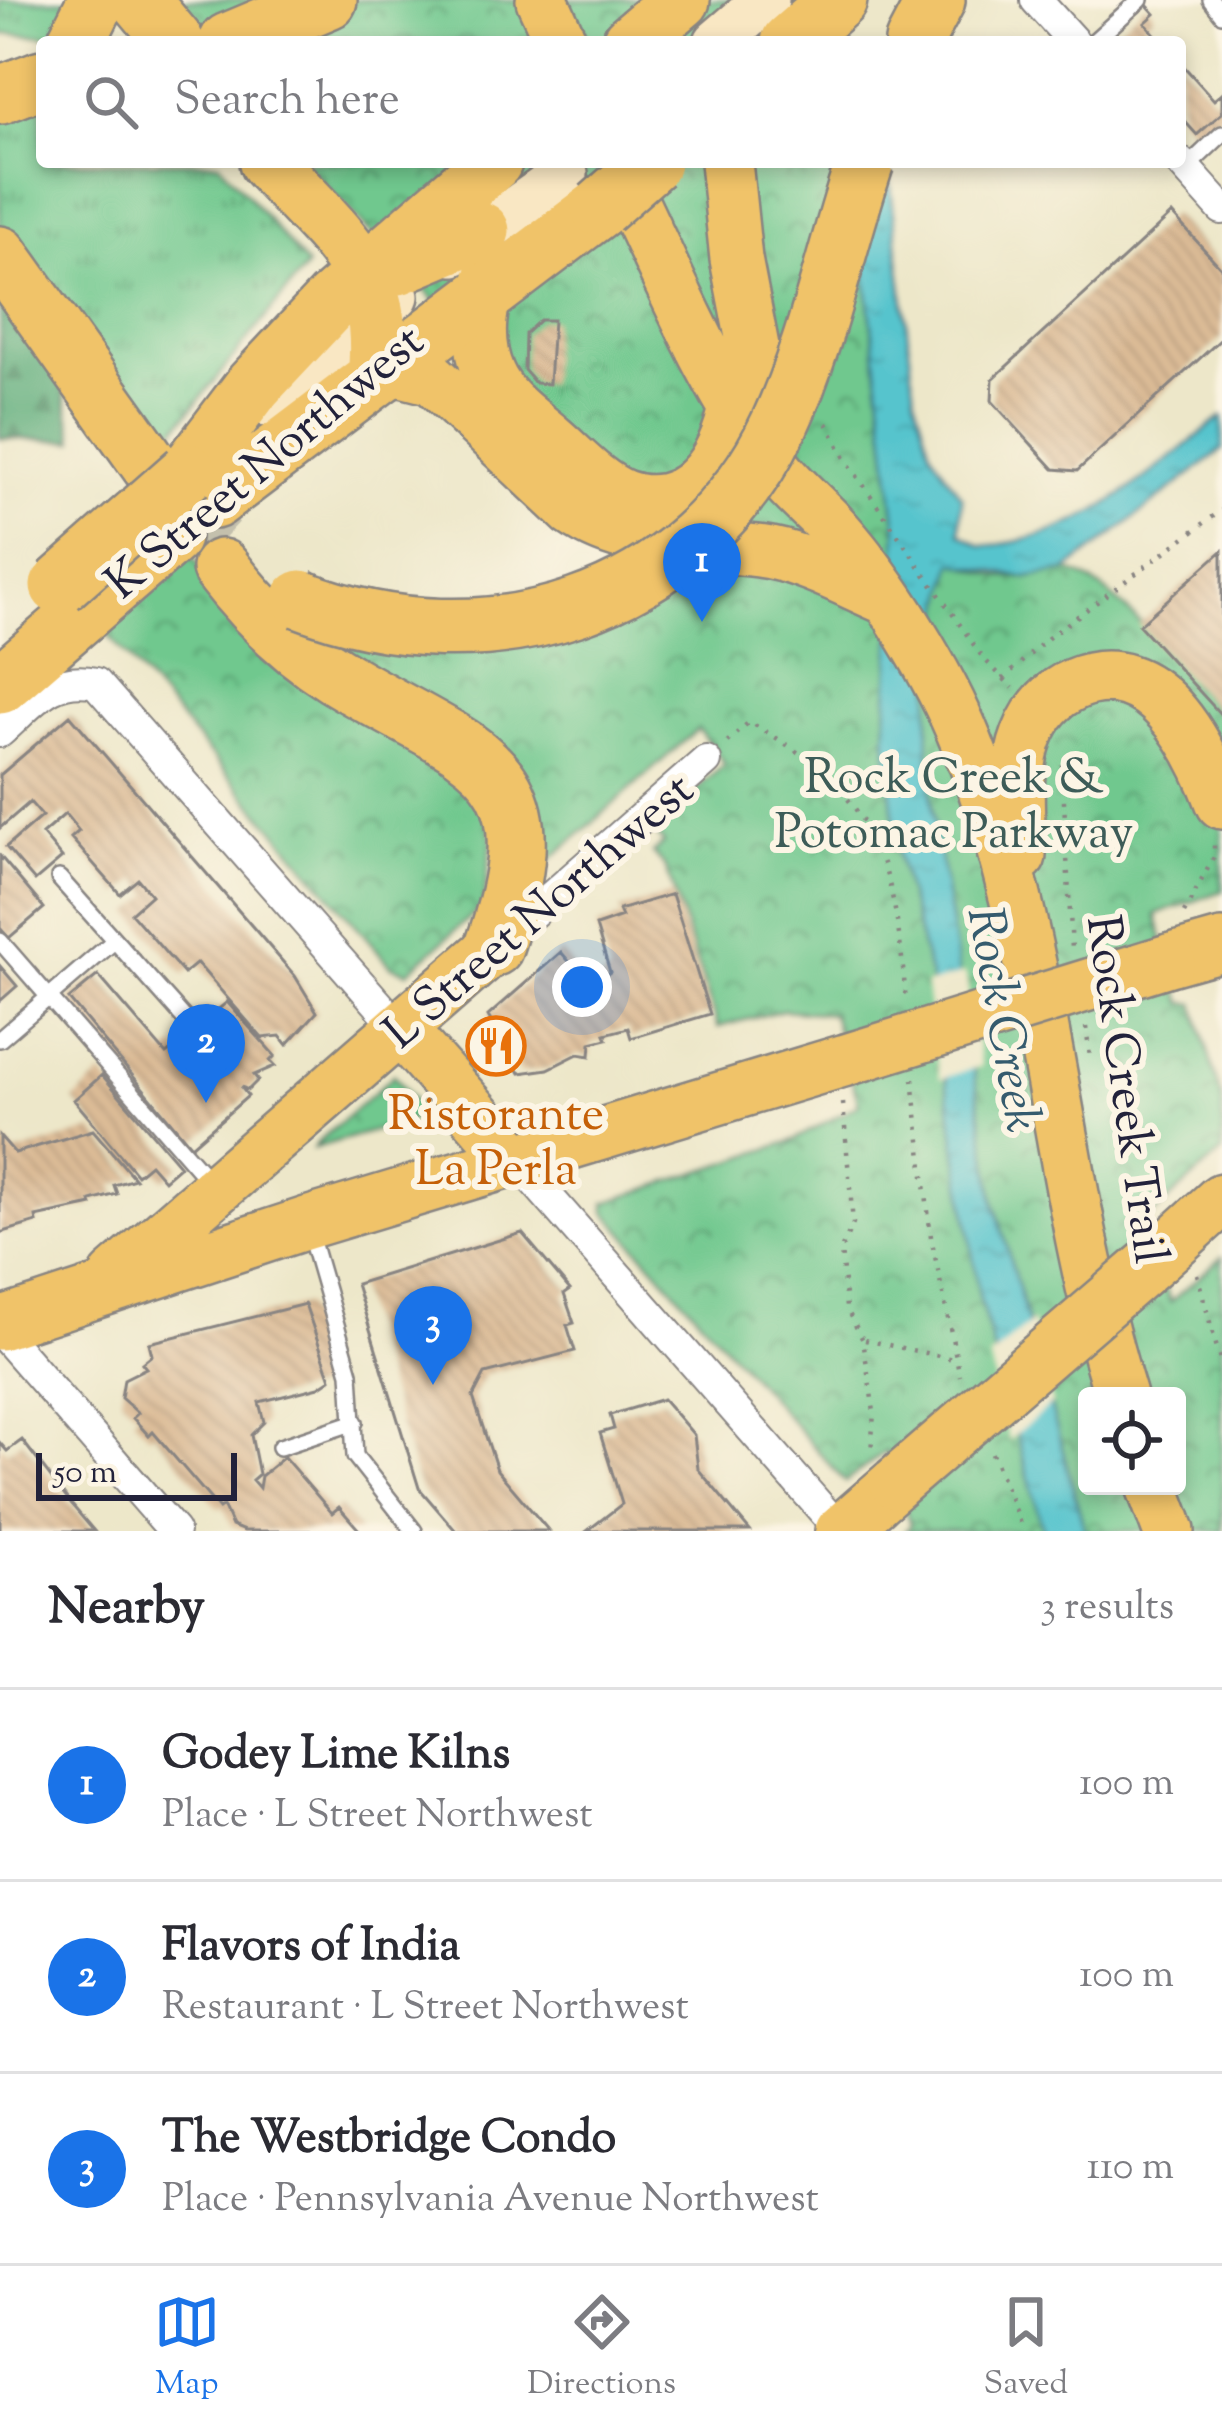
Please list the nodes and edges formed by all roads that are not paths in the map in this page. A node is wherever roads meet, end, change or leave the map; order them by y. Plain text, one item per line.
1 (97, 0) edge
2 (140, 0) edge
3 (328, 0) edge
4 (542, 0) edge
5 (681, 0) edge
6 (766, 0) edge
7 (838, 0) edge
8 (936, 0) edge
9 (1036, 0) edge
10 (1140, 0) edge
11 (1210, 0) edge
12 (1222, 14) edge
13 (591, 31) edge
14 (79, 36) edge
15 (170, 36) edge
16 (242, 36) edge
17 (724, 36) edge
18 (797, 36) edge
19 (917, 36) edge
20 (1069, 36) edge
21 (1101, 36) edge
22 (0, 60) edge
23 (36, 63) edge
24 (36, 82) edge
25 (0, 95) edge
26 (1222, 134) edge
27 (1186, 163) edge
28 (275, 168) edge
29 (489, 168) edge
30 (727, 168) edge
31 (863, 168) edge
32 (1186, 168) edge
33 (615, 182) edge
34 (1222, 209) edge
35 (490, 240) junction
36 (0, 255) edge
37 (415, 295) junction
38 (376, 377) junction
39 (748, 397) junction
40 (272, 409) junction
41 (183, 488) junction
42 (884, 597) junction
43 (71, 600) junction
44 (0, 637) edge
45 (0, 685) edge
46 (0, 732) edge
47 (706, 761) dead end
48 (1222, 803) edge
49 (59, 878) dead end
50 (1019, 915) junction
51 (0, 940) edge
52 (114, 941) junction
53 (1222, 943) edge
54 (494, 947) junction
55 (49, 997) junction
56 (193, 1028) dead end
57 (400, 1029) junction
58 (0, 1039) edge
59 (515, 1159) junction
60 (216, 1189) junction
61 (1222, 1199) edge
62 (307, 1223) junction
63 (96, 1293) junction
64 (0, 1327) edge
65 (1118, 1387) edge
66 (355, 1422) junction
67 (280, 1448) dead end
68 (1155, 1495) edge
69 (173, 1531) edge
70 (414, 1531) edge
71 (841, 1531) edge
72 (1169, 1531) edge

1 - 14 highway
2 - 15 highway
3 - 16 highway
4 - 13 main road
5 - 13 highway
6 - 17 main road
7 - 18 highway
8 - 19 highway
9 - 20 street
10 - 21 lane
11 - 12 lane
22 - 23 highway
24 - 25 highway
26 - 27 lane
28 - 37 highway
29 - 37 highway
30 - 39 main road
31 - 54 highway, bridge
32 - 34 street
33 - 35 main road
33 - 37 highway
33 - 39 main road
35 - 37 main road
35 - 37 highway
36 - 41 highway
37 - 38 highway
37 - 38 highway, K Street Northwest
37 - 39 main road
37 - 40 highway, K Street Northwest
38 - 40 highway, K Street Northwest
38 - 42 main road
39 - 42 main road
40 - 41 highway, K Street Northwest
40 - 43 highway, K Street Northwest
41 - 43 highway, K Street Northwest, bridge
42 - 50 main road
43 - 44 highway, K Street Northwest
43 - 45 highway, K Street Northwest
46 - 57 street
47 - 54 street, L Street Northwest
48 - 50 main road
49 - 52 lane
50 - 65 main road
51 - 55 lane
52 - 55 lane
52 - 56 lane
53 - 59 main road, bridge
54 - 57 main road, L Street Northwest
55 - 58 lane
55 - 60 lane
57 - 59 main road
57 - 60 main road, L Street Northwest
59 - 62 main road
59 - 71 street
60 - 63 main road, L Street Northwest
61 - 71 main road, bridge
62 - 63 main road
62 - 66 lane
63 - 64 main road
64 - 69 street
66 - 67 lane
66 - 70 lane
68 - 72 main road

